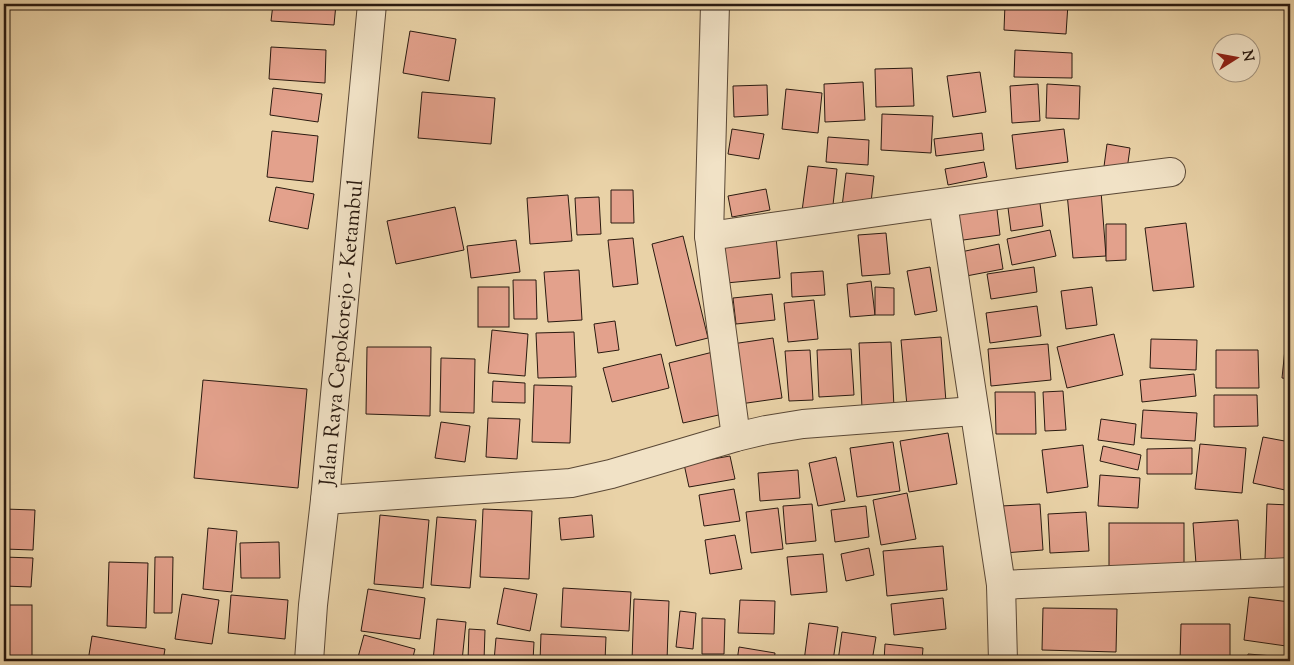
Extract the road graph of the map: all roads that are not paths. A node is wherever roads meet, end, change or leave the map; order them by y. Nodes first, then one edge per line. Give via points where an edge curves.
1 (372, 4) edge
2 (715, 4) edge
3 (1171, 172) dead end
4 (943, 202) junction
5 (709, 236) junction
6 (974, 411) junction
7 (736, 437) junction
8 (325, 500) junction
9 (1290, 572) edge
10 (1001, 585) junction
11 (309, 661) edge
12 (1003, 661) edge

1 - 8 street, Jalan Raya Cepokorejo - Ketambul
2 - 5 street
3 - 4 street
4 - 5 street
4 - 6 street
5 - 7 street
6 - 7 street via 803,424
6 - 10 street
7 - 8 street via 570,483
8 - 11 street, Jalan Raya Cepokorejo - Ketambul
9 - 10 street
10 - 12 street

